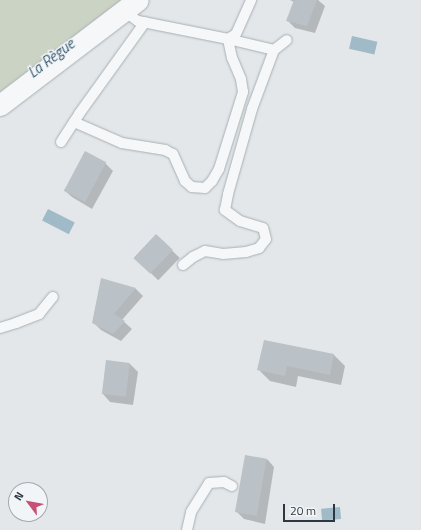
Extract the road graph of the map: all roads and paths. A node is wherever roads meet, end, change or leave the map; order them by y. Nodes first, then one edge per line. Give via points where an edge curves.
1 (251, 0) edge
2 (131, 6) edge
3 (145, 22) junction
4 (228, 40) junction
5 (287, 40) dead end
6 (274, 50) junction
7 (0, 105) edge
8 (74, 122) junction
9 (61, 142) dead end
10 (183, 265) dead end
11 (53, 296) dead end
12 (0, 328) edge
13 (232, 486) dead end
14 (187, 530) edge

1 - 4 lane via 236,34
2 - 3 lane via 138,21
2 - 7 street
3 - 4 lane
3 - 8 lane
4 - 6 lane
4 - 8 lane via 243,92 219,169 212,182 205,188 192,187 185,181 173,154 166,150 122,142
5 - 6 lane
6 - 10 lane via 252,109 225,210 240,221 263,228 266,239 259,248 246,252 223,254 205,251
8 - 9 lane
11 - 12 lane via 39,314
13 - 14 lane via 224,482 209,482 191,512

